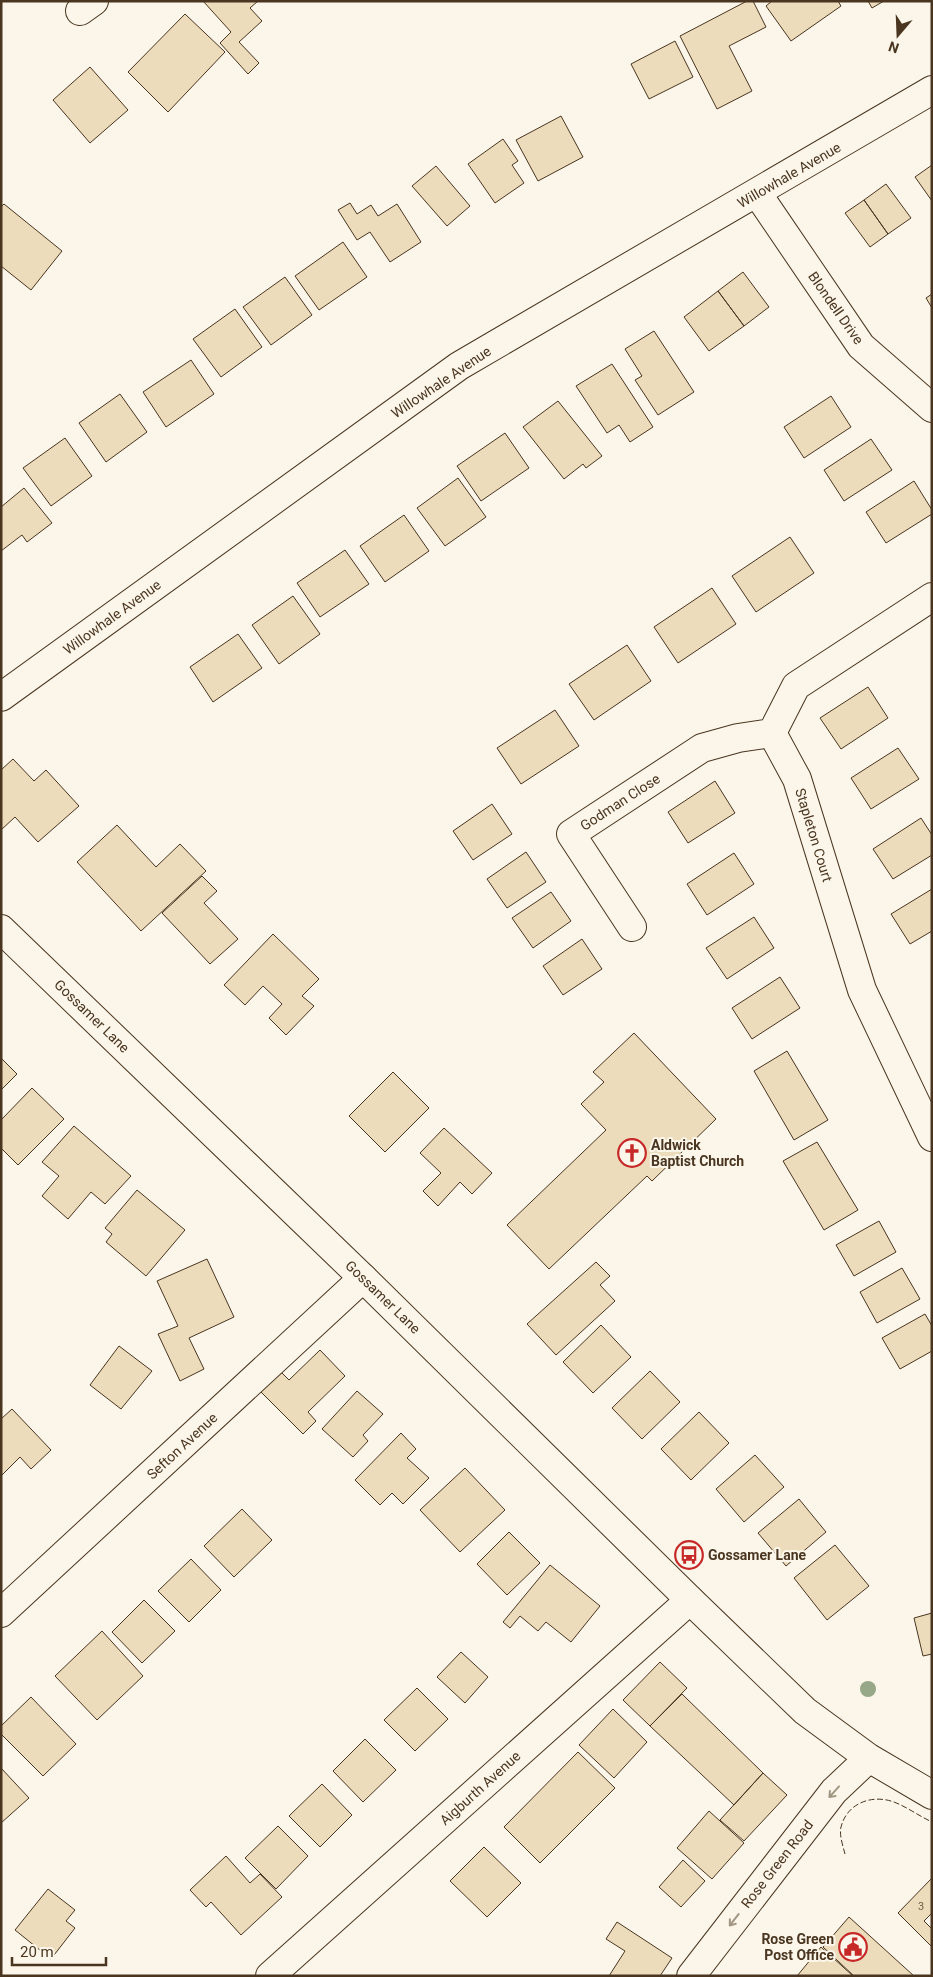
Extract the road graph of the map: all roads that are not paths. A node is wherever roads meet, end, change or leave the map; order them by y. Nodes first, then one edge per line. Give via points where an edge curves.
1 (932, 90) edge
2 (757, 193) junction
3 (932, 408) edge
4 (932, 597) edge
5 (1, 697) edge
6 (772, 733) junction
7 (632, 927) dead end
8 (1, 929) edge
9 (932, 1137) edge
10 (364, 1278) junction
11 (690, 1600) junction
12 (1, 1613) edge
13 (869, 1758) junction
14 (932, 1795) edge
15 (270, 1976) edge
16 (691, 1976) edge

1 - 2 street, Willowhale Avenue
2 - 3 street, Blondell Drive via 861,346
2 - 5 street, Willowhale Avenue via 459,366
4 - 6 street via 796,686
6 - 7 street, Godman Close via 702,748 571,834
6 - 9 street, Stapleton Court via 797,779 862,990
8 - 10 street, Gossamer Lane
10 - 11 street, Gossamer Lane
10 - 12 street, Sefton Avenue
11 - 13 street, Gossamer Lane via 805,1711
11 - 15 street, Aigburth Avenue
13 - 14 street, Gossamer Lane
13 -> 16 street, Rose Green Road via 834,1791

